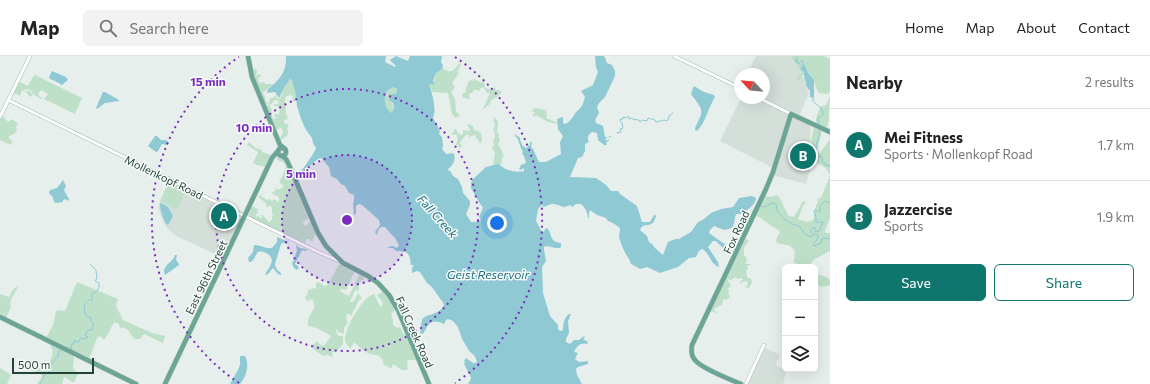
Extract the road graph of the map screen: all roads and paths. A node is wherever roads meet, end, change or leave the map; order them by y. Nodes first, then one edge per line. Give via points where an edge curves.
1 (30, 56) edge
2 (248, 56) edge
3 (674, 56) edge
4 (734, 85) edge
5 (8, 100) junction
6 (770, 103) edge
7 (791, 114) junction
8 (0, 117) edge
9 (830, 132) edge
10 (282, 152) junction
11 (245, 216) junction
12 (342, 262) junction
13 (0, 317) edge
14 (764, 345) dead end
15 (136, 384) edge
16 (165, 384) edge
17 (429, 384) edge
18 (741, 384) edge
19 (746, 384) edge

1 - 5 street
2 - 10 main road, Fall Creek Road via 252,77
3 - 4 street
5 - 8 street
5 - 11 street, Mollenkopf Road
6 - 7 street
7 - 9 main road
7 - 18 main road, Fox Road via 769,182 691,350 692,356 700,365
10 - 11 main road, East 96th Street via 274,156
10 - 12 main road, Fall Creek Road via 319,237
11 - 12 street, Mollenkopf Road via 331,259
11 - 16 main road, East 96th Street
12 - 17 main road, Fall Creek Road via 375,281 391,297
13 - 15 main road
14 - 19 street

